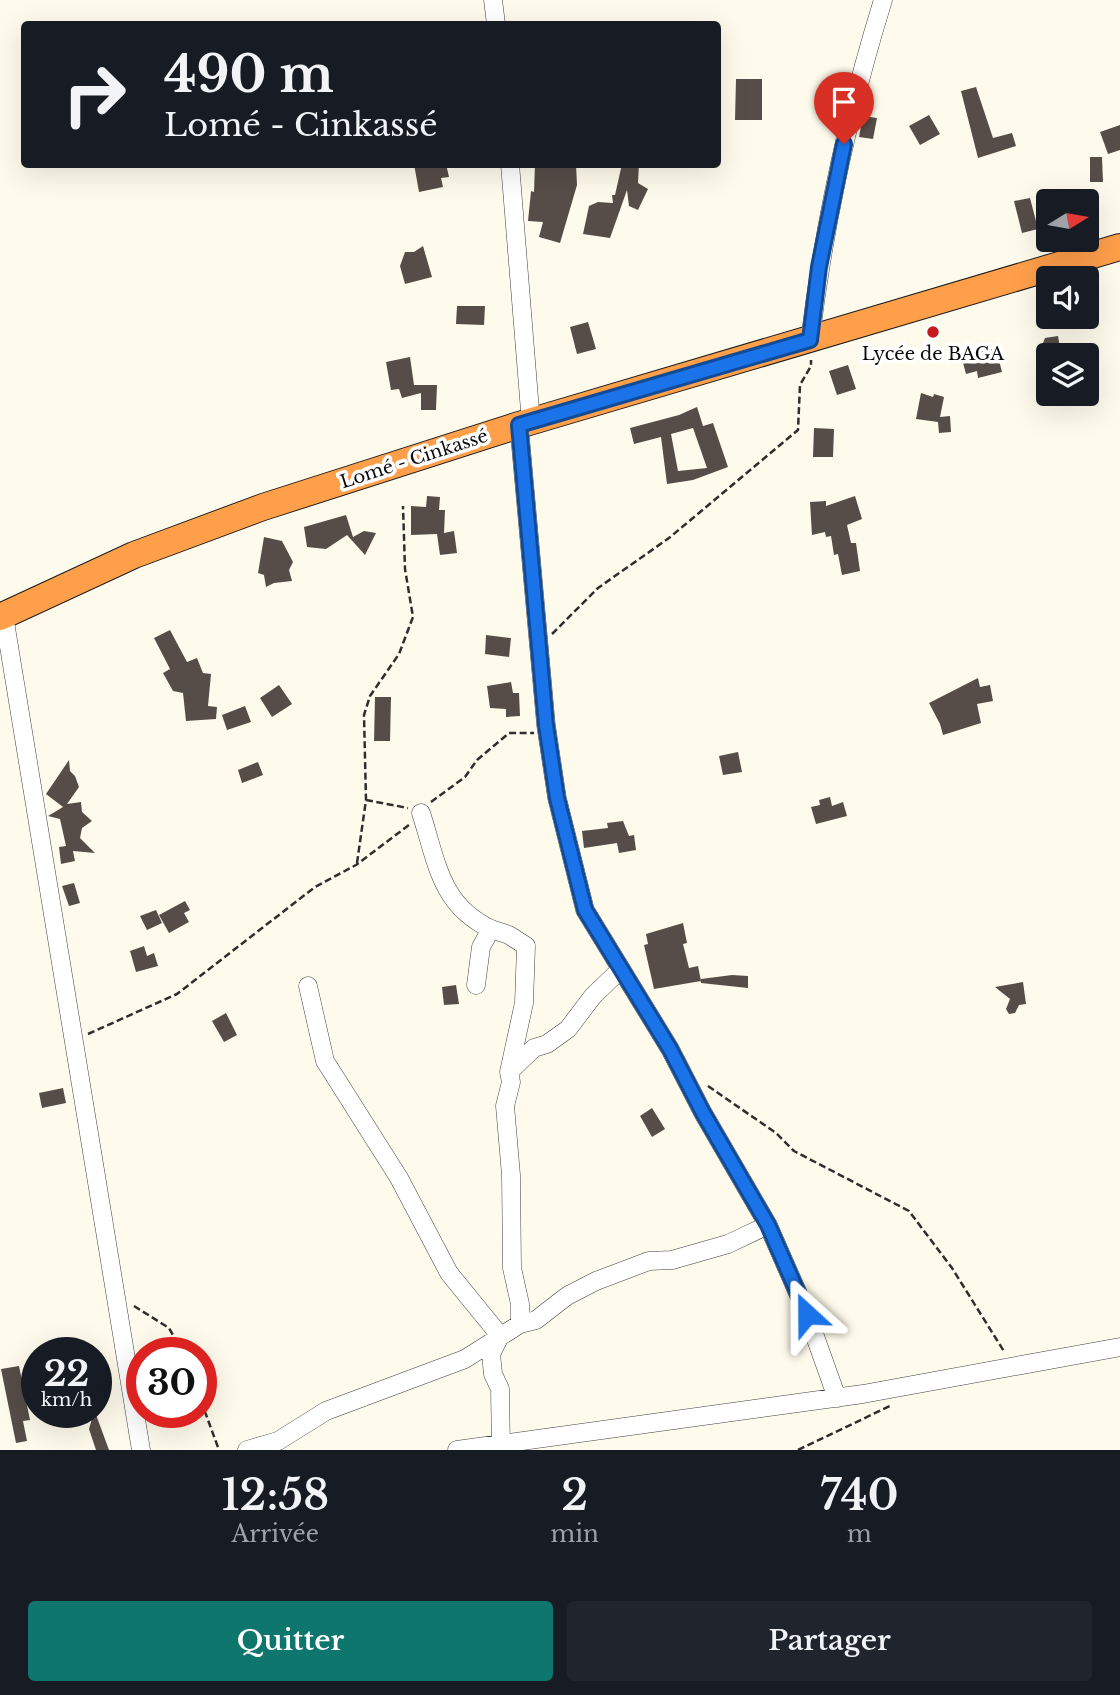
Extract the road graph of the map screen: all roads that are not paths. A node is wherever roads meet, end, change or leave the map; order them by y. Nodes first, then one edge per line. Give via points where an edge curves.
1 (493, 0) edge
2 (883, 0) edge
3 (496, 21) edge
4 (510, 168) edge
5 (1120, 247) edge
6 (810, 340) junction
7 (525, 424) junction
8 (2, 617) edge
9 (421, 813) road end
10 (491, 929) junction
11 (620, 970) junction
12 (476, 985) dead end
13 (308, 986) dead end
14 (509, 1072) junction
15 (768, 1225) junction
16 (520, 1324) junction
17 (498, 1340) junction
18 (1120, 1347) edge
19 (838, 1398) junction
20 (501, 1447) edge
21 (141, 1450) edge
22 (247, 1450) edge
23 (457, 1450) edge

1 - 3 street
2 - 6 street via 844,144 819,267
4 - 7 street
5 - 6 highway, Lomé - Cinkassé
6 - 7 highway, Lomé - Cinkassé
7 - 8 highway, Lomé - Cinkassé via 196,531
7 - 11 street via 538,649 557,798 585,910
8 - 21 street
9 - 10 street via 438,872 458,906 471,920
10 - 12 street via 481,947
10 - 14 street via 526,946 524,1003
11 - 14 street via 568,1029 534,1048
11 - 15 street via 670,1049
13 - 17 street via 326,1061 399,1178 449,1273 497,1332
14 - 16 street via 505,1114 512,1268
15 - 16 street via 728,1244 672,1261 649,1261 596,1280 536,1320
15 - 19 street
16 - 17 street
17 - 20 street via 492,1354 500,1389
17 - 22 street via 428,1375 326,1411 278,1441
18 - 19 street
19 - 20 street
20 - 23 street

